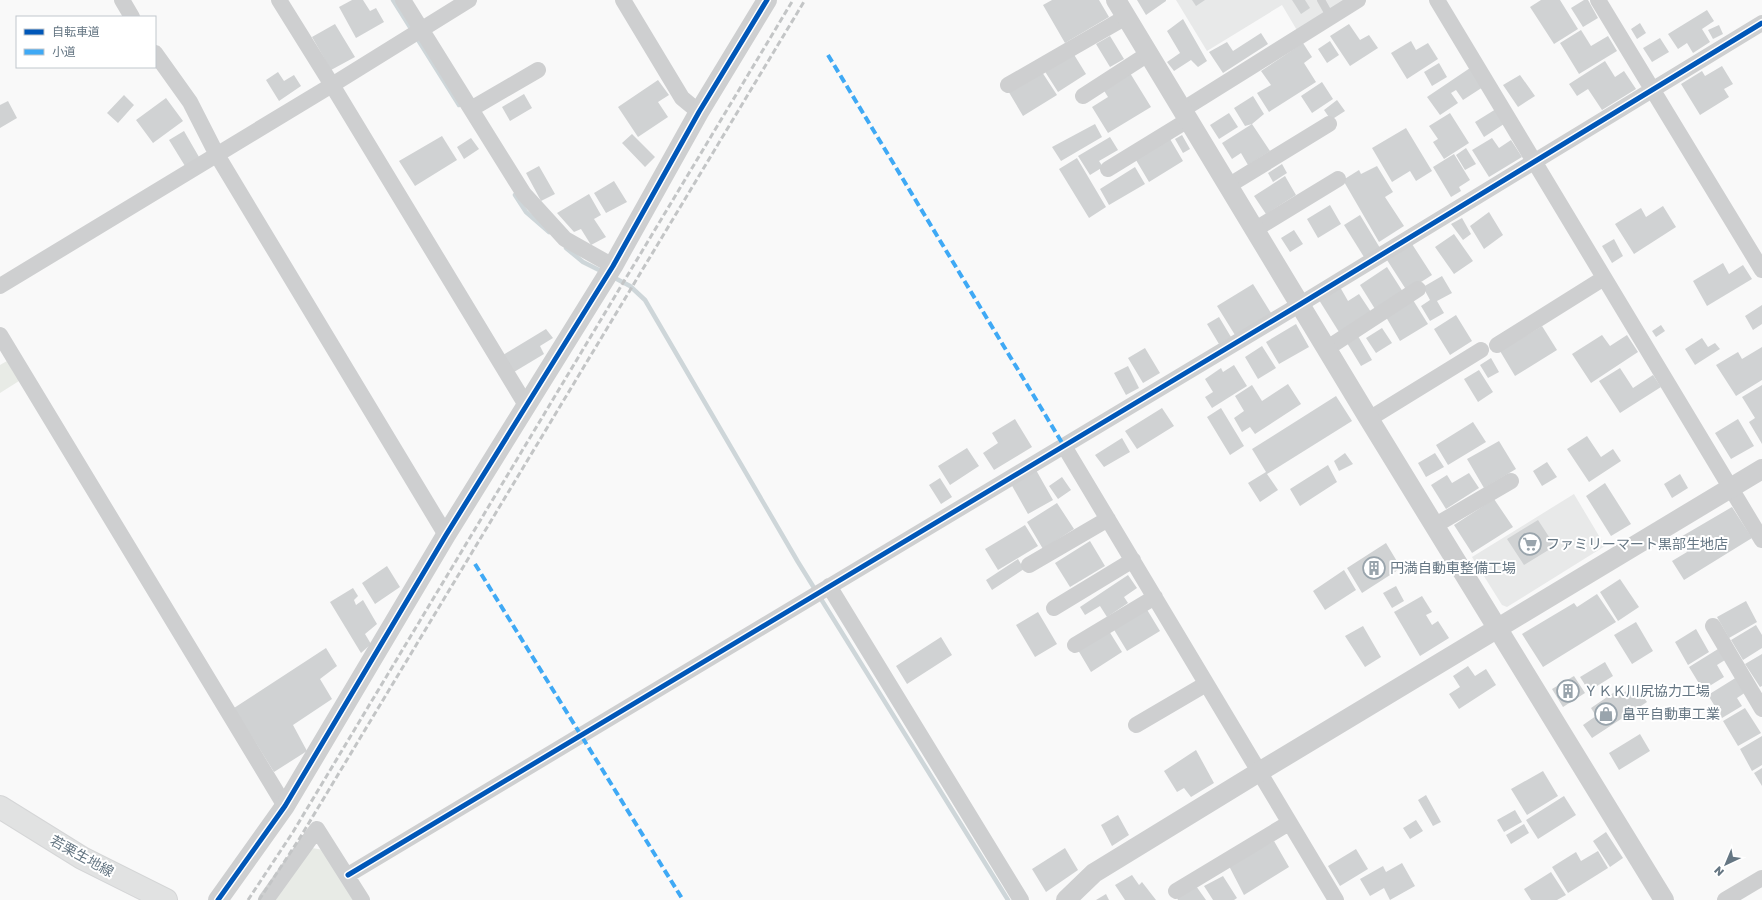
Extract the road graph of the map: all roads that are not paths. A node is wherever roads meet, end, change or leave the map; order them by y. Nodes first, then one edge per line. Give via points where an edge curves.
1 (122, 0) edge
2 (279, 0) edge
3 (403, 0) edge
4 (468, 0) edge
5 (623, 0) edge
6 (767, 0) edge
7 (1116, 0) edge
8 (1321, 0) edge
9 (1358, 0) edge
10 (1437, 0) edge
11 (1598, 0) edge
12 (131, 16) edge
13 (1330, 16) junction
14 (1126, 17) junction
15 (1762, 23) edge
16 (422, 29) junction
17 (156, 54) edge
18 (1148, 54) junction
19 (538, 70) dead end
20 (1008, 84) dead end
21 (332, 85) junction
22 (1653, 88) junction
23 (1083, 96) dead end
24 (471, 109) junction
25 (699, 112) junction
26 (1185, 115) junction
27 (1329, 124) dead end
28 (217, 155) junction
29 (1534, 161) junction
30 (1108, 169) dead end
31 (1338, 179) dead end
32 (1228, 186) junction
33 (1254, 230) junction
34 (613, 266) junction
35 (1762, 270) edge
36 (1604, 278) junction
37 (0, 286) edge
38 (1418, 289) dead end
39 (1299, 305) junction
40 (0, 335) edge
41 (1497, 345) dead end
42 (1326, 349) junction
43 (1482, 350) dead end
44 (526, 405) junction
45 (1369, 419) junction
46 (1064, 446) junction
47 (1762, 469) edge
48 (1511, 481) dead end
49 (1730, 489) junction
50 (1108, 519) junction
51 (1434, 526) junction
52 (446, 535) junction
53 (1762, 540) edge
54 (1133, 560) junction
55 (1029, 565) dead end
56 (829, 586) junction
57 (1155, 597) junction
58 (1054, 608) dead end
59 (1713, 626) dead end
60 (1496, 628) junction
61 (1075, 646) dead end
62 (1206, 684) junction
63 (1762, 709) edge
64 (1136, 725) dead end
65 (1259, 772) junction
66 (285, 806) junction
67 (0, 807) edge
68 (1289, 823) junction
69 (348, 875) junction
70 (1762, 878) edge
71 (1176, 891) dead end
72 (166, 900) edge
73 (218, 900) edge
74 (266, 900) edge
75 (362, 900) edge
76 (1021, 900) edge
77 (1066, 900) edge
78 (1336, 900) edge
79 (1664, 900) edge
80 (1725, 900) edge

1 - 12 street
2 - 21 street
3 - 16 street
4 - 16 street
5 - 25 street via 682,98
6 - 25 street
7 - 14 street
8 - 13 lane
9 - 13 street
10 - 29 street
11 - 22 street
13 - 26 street
14 - 18 street
14 - 20 street
15 - 22 street
16 - 21 street
16 - 24 street
17 - 28 street via 190,102
18 - 23 street
18 - 26 street
19 - 24 street
21 - 28 street
21 - 44 street
22 - 29 street
22 - 35 street
24 - 34 street via 524,194 565,239
25 - 34 street
26 - 30 street
26 - 32 street
27 - 32 street
28 - 37 street
28 - 52 street
29 - 36 street
29 - 39 street
31 - 33 street
32 - 33 street
33 - 39 street
34 - 44 street
36 - 41 street
36 - 49 street
38 - 42 street
39 - 42 street
39 - 46 street
40 - 66 street
42 - 45 street
43 - 45 street
44 - 52 street
45 - 51 street
46 - 50 street
46 - 56 street
47 - 49 street
48 - 51 street
49 - 53 street
49 - 60 street
50 - 54 street
50 - 55 street
51 - 60 street
52 - 66 street
54 - 57 street
54 - 58 street
56 - 69 street
56 - 76 street
57 - 61 street
57 - 62 street
59 - 63 street
60 - 65 street
60 - 79 street
62 - 64 street
62 - 65 street
65 - 68 street
65 - 77 street via 1094,873
66 - 73 street
67 - 72 main road, 若栗生地線 via 82,858
68 - 71 street
68 - 78 street
69 - 74 street via 317,829
69 - 75 street
70 - 80 street

